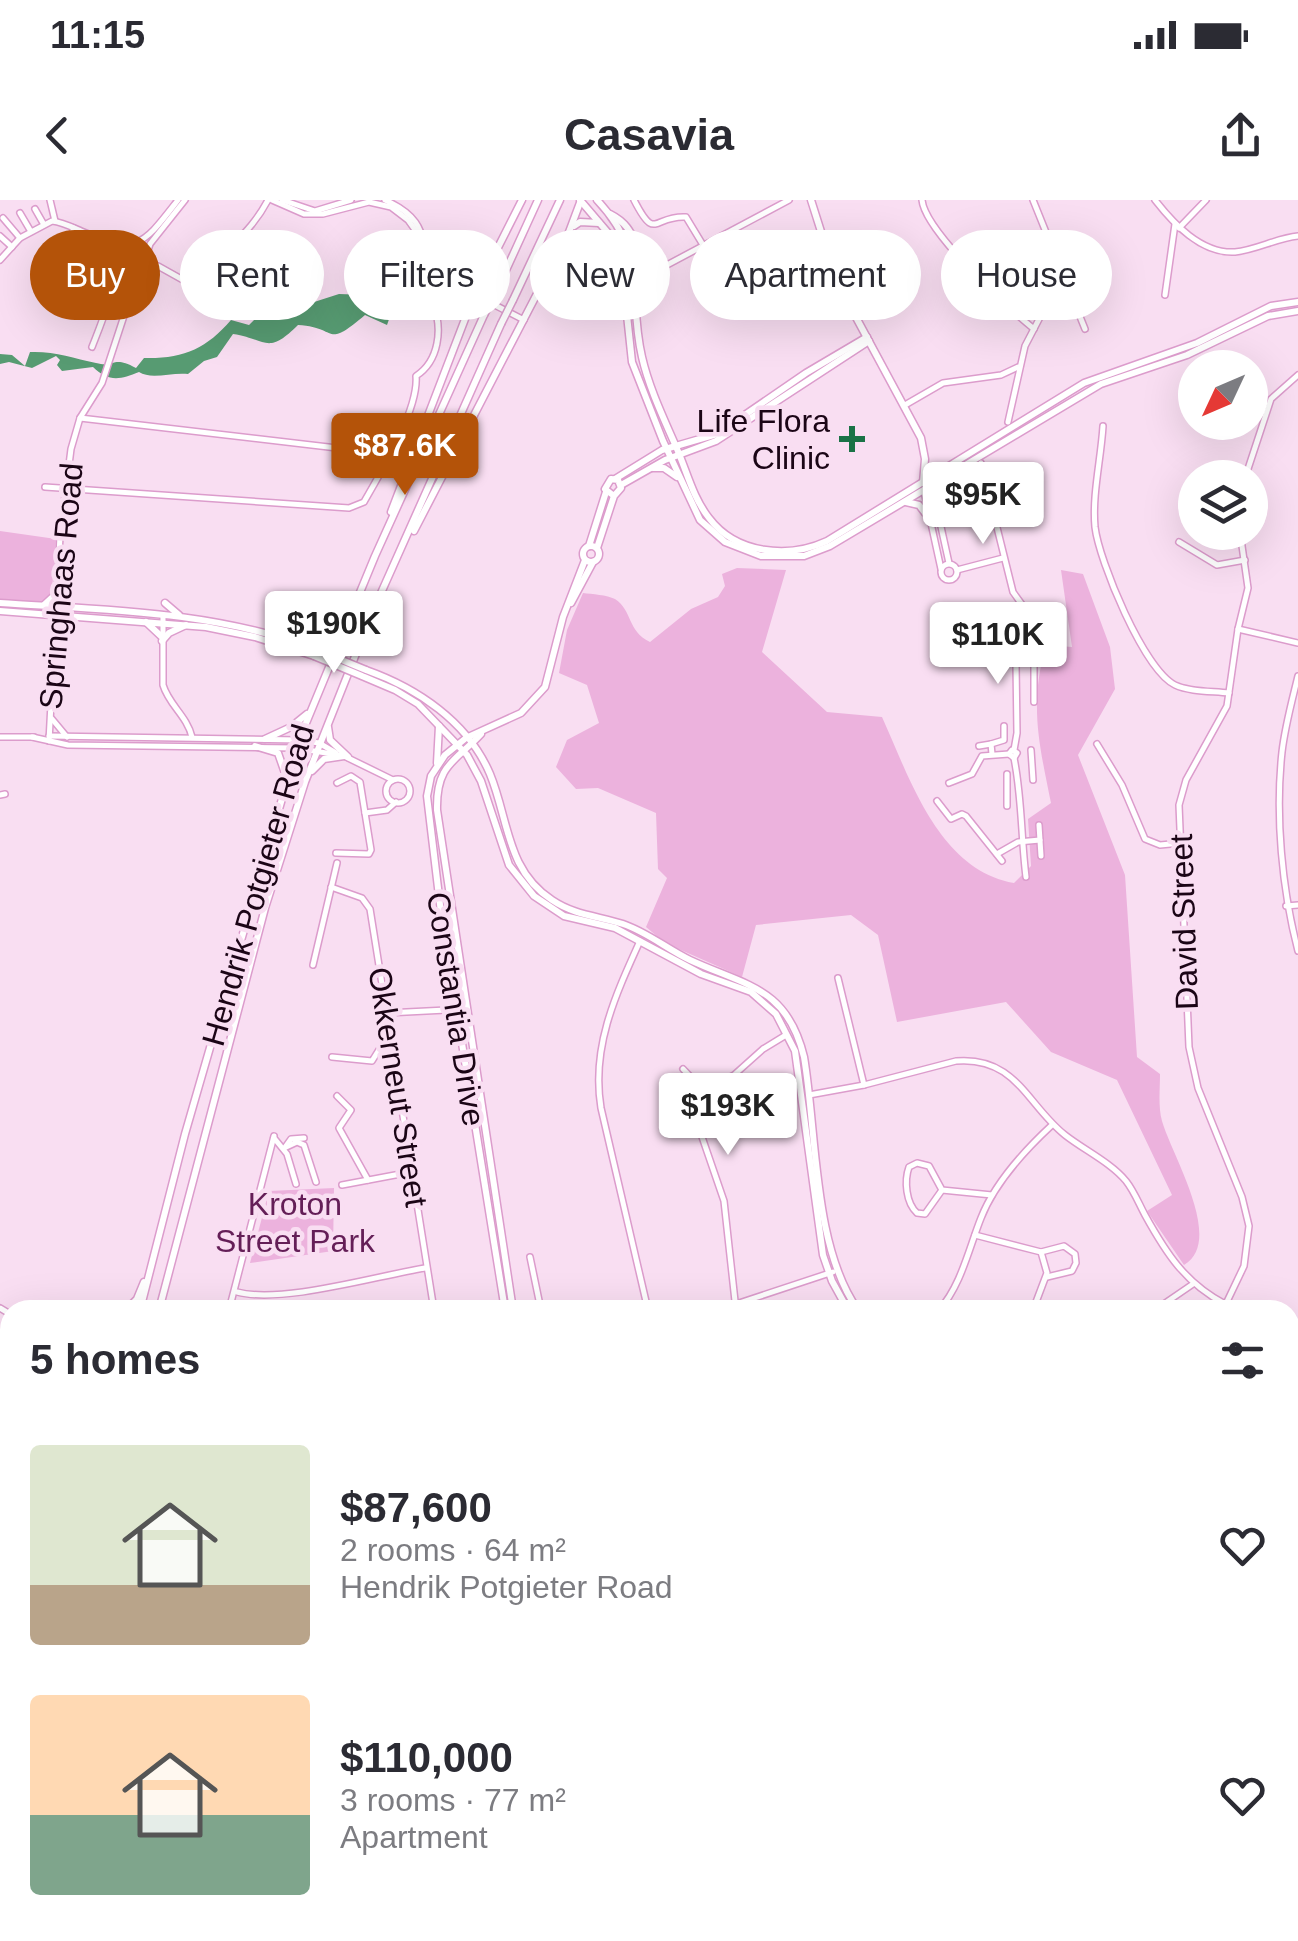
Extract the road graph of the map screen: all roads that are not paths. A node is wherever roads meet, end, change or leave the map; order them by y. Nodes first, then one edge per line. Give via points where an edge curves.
1 (50, 200) edge
2 (182, 200) edge
3 (270, 200) edge
4 (350, 200) edge
5 (385, 200) edge
6 (522, 200) edge
7 (538, 200) edge
8 (560, 200) edge
9 (580, 200) edge
10 (634, 200) edge
11 (789, 200) edge
12 (811, 200) edge
13 (922, 200) edge
14 (1033, 200) edge
15 (1155, 200) edge
16 (1206, 200) edge
17 (281, 202) edge
18 (602, 205) edge
19 (35, 208) dead end
20 (20, 212) dead end
21 (261, 214) junction
22 (4, 218) dead end
23 (55, 221) junction
24 (43, 222) junction
25 (600, 223) junction
26 (1177, 226) junction
27 (74, 228) junction
28 (30, 230) junction
29 (79, 230) edge
30 (155, 230) edge
31 (247, 230) edge
32 (415, 230) edge
33 (421, 230) edge
34 (507, 230) edge
35 (570, 230) edge
36 (571, 230) edge
37 (605, 230) edge
38 (618, 230) edge
39 (629, 230) edge
40 (694, 230) edge
41 (732, 230) edge
42 (1045, 230) edge
43 (160, 232) edge
44 (0, 236) edge
45 (1298, 236) edge
46 (20, 238) junction
47 (12, 247) junction
48 (1, 258) edge
49 (1165, 295) dead end
50 (1298, 302) edge
51 (530, 308) edge
52 (1298, 311) edge
53 (510, 313) edge
54 (124, 320) edge
55 (434, 320) edge
56 (464, 320) edge
57 (524, 320) junction
58 (628, 320) edge
59 (638, 320) edge
60 (1039, 320) edge
61 (1081, 320) edge
62 (1034, 329) junction
63 (1085, 329) dead end
64 (868, 339) junction
65 (92, 347) dead end
66 (1020, 365) junction
67 (1298, 375) edge
68 (905, 405) junction
69 (80, 418) junction
70 (1008, 422) dead end
71 (1103, 426) dead end
72 (673, 452) junction
73 (388, 454) junction
74 (1251, 460) edge
75 (980, 463) dead end
76 (651, 468) junction
77 (926, 476) junction
78 (680, 478) junction
79 (618, 482) junction
80 (45, 486) dead end
81 (65, 488) junction
82 (928, 488) junction
83 (610, 494) junction
84 (904, 502) junction
85 (930, 522) junction
86 (593, 547) junction
87 (1192, 550) edge
88 (1243, 550) edge
89 (375, 556) junction
90 (398, 558) junction
91 (1004, 558) junction
92 (1245, 560) junction
93 (589, 561) junction
94 (949, 564) junction
95 (941, 569) junction
96 (957, 570) junction
97 (58, 592) junction
98 (1019, 602) junction
99 (0, 603) edge
100 (43, 606) junction
101 (1026, 610) dead end
102 (0, 611) edge
103 (57, 611) junction
104 (147, 617) junction
105 (164, 618) junction
106 (185, 621) junction
107 (1238, 629) junction
108 (162, 640) junction
109 (1298, 643) edge
110 (1018, 656) junction
111 (364, 673) junction
112 (1298, 676) edge
113 (1229, 693) junction
114 (1034, 702) dead end
115 (309, 712) junction
116 (51, 716) junction
117 (330, 716) junction
118 (438, 723) junction
119 (1004, 726) dead end
120 (0, 737) edge
121 (68, 737) junction
122 (192, 737) junction
123 (49, 738) junction
124 (266, 739) junction
125 (469, 741) junction
126 (319, 743) junction
127 (298, 744) junction
128 (992, 744) junction
129 (1096, 744) dead end
130 (193, 745) junction
131 (256, 746) junction
132 (979, 746) dead end
133 (460, 747) junction
134 (1030, 750) dead end
135 (316, 752) junction
136 (992, 754) junction
137 (1012, 754) junction
138 (344, 756) junction
139 (436, 764) junction
140 (1032, 768) junction
141 (375, 770) junction
142 (1016, 770) junction
143 (1007, 774) dead end
144 (286, 779) junction
145 (394, 780) junction
146 (1033, 780) dead end
147 (305, 782) junction
148 (338, 783) dead end
149 (949, 783) dead end
150 (1019, 786) junction
151 (387, 787) junction
152 (1008, 788) junction
153 (484, 792) junction
154 (496, 796) junction
155 (392, 800) junction
156 (937, 801) dead end
157 (488, 805) junction
158 (1007, 806) dead end
159 (366, 813) junction
160 (1039, 825) dead end
161 (1040, 840) junction
162 (1022, 841) junction
163 (1181, 842) junction
164 (336, 854) dead end
165 (996, 854) junction
166 (1041, 856) dead end
167 (1002, 861) dead end
168 (337, 863) dead end
169 (1026, 878) dead end
170 (331, 887) junction
171 (1298, 905) edge
172 (1286, 906) junction
173 (641, 938) junction
174 (1298, 951) edge
175 (313, 964) dead end
176 (838, 978) dead end
177 (466, 1009) junction
178 (456, 1011) junction
179 (387, 1013) junction
180 (390, 1032) junction
181 (792, 1032) junction
182 (332, 1057) dead end
183 (682, 1068) dead end
184 (864, 1085) junction
185 (704, 1091) junction
186 (337, 1096) dead end
187 (806, 1096) junction
188 (1052, 1124) junction
189 (304, 1138) dead end
190 (285, 1147) junction
191 (411, 1172) junction
192 (368, 1180) junction
193 (316, 1182) dead end
194 (296, 1184) dead end
195 (342, 1185) dead end
196 (942, 1190) junction
197 (992, 1195) junction
198 (975, 1235) junction
199 (159, 1244) junction
200 (1041, 1252) junction
201 (530, 1257) dead end
202 (425, 1268) junction
203 (833, 1272) junction
204 (1046, 1277) junction
205 (1193, 1284) junction
206 (237, 1292) junction
207 (752, 1299) edge
208 (136, 1300) edge
209 (143, 1300) edge
210 (162, 1300) edge
211 (233, 1300) edge
212 (432, 1300) edge
213 (502, 1300) edge
214 (511, 1300) edge
215 (539, 1300) edge
216 (646, 1300) edge
217 (735, 1300) edge
218 (844, 1300) edge
219 (851, 1300) edge
220 (946, 1300) edge
221 (1037, 1300) edge
222 (1170, 1300) edge
223 (1215, 1300) edge
224 (1227, 1300) edge

1 - 23 street
2 - 30 street
2 - 43 street, Springhaas Road
3 - 17 street
3 - 21 street
4 - 17 street via 315,211
5 - 33 street
6 - 34 main road
7 - 89 main road, Hendrik Potgieter Road, bridge
8 - 90 main road, Hendrik Potgieter Road, bridge
9 - 25 main road
9 - 35 main road
10 - 40 street via 650,225 679,216
11 - 41 street
12 - 64 main road via 836,282
13 - 62 street via 969,268
14 - 42 street
15 - 26 street
16 - 26 street
17 - 21 street
17 - 32 street via 310,214 369,202 391,207
18 - 38 main road
18 - 39 main road
19 - 24 street
20 - 28 street
21 - 31 street
22 - 46 street
23 - 24 street
23 - 27 street
24 - 28 street
25 - 36 main road via 580,222
25 - 37 main road
26 - 45 street via 1233,252
26 - 49 street
27 - 29 street
27 - 65 street via 70,238 92,252 112,286
28 - 46 street
44 - 47 street
46 - 47 street
47 - 48 street
50 - 77 main road via 1271,306 1198,344 1100,376
51 - 57 main road
52 - 82 main road via 1256,320 1187,354 1101,384
53 - 57 street
54 - 69 street, Springhaas Road via 102,383
55 - 73 street via 436,352 416,376 416,392
56 - 89 main road
57 - 90 main road
58 - 72 main road via 632,362
59 - 72 main road via 640,351
60 - 62 street
61 - 63 street
62 - 66 street
64 - 68 main road
64 - 72 main road via 716,434
66 - 68 street via 1002,376 942,383
66 - 70 street
67 - 74 street via 1270,399
68 - 77 main road via 924,447
69 - 73 street
69 - 81 street, Springhaas Road
71 - 113 street via 1095,528 1114,592 1167,680
72 - 76 main road
72 - 77 main road via 716,526 734,540 772,552 826,542
72 - 78 main road
72 - 79 main road
73 - 81 street via 355,507
75 - 91 street
76 - 78 main road
76 - 79 main road
77 - 82 main road
78 - 84 main road via 709,530 737,548 775,558 815,552
79 - 83 main road via 621,491
79 - 83 main road via 606,483
80 - 81 street
81 - 97 street, Springhaas Road
82 - 84 main road
82 - 85 street
82 - 94 street
83 - 86 main road
84 - 85 main road via 919,505
85 - 95 street
86 - 93 main road via 598,556
86 - 93 main road via 583,551
87 - 92 street via 1217,565
88 - 92 street, David Street
89 - 115 main road, Hendrik Potgieter Road
90 - 117 main road, Hendrik Potgieter Road
91 - 96 street
91 - 98 street
92 - 107 street, David Street via 1248,588
93 - 125 main road, Constantia Drive via 540,694 521,713
94 - 95 street
94 - 96 street
95 - 96 street via 950,580
97 - 100 main road
97 - 103 street, Springhaas Road
98 - 101 street
98 - 110 street via 1028,634
99 - 100 main road
100 - 103 main road
102 - 103 main road
103 - 104 main road
103 - 116 street, Springhaas Road
104 - 105 main road
104 - 106 main road via 165,604
104 - 108 main road
105 - 106 main road
105 - 108 street
106 - 108 main road
106 - 111 main road, bridge via 315,652
107 - 109 street
107 - 113 street, David Street
108 - 122 street via 162,685
110 - 114 street via 1034,660
110 - 137 street
111 - 118 main road
111 - 125 main road via 423,696
112 - 172 street via 1282,752
113 - 163 street, David Street via 1181,794
115 - 124 main road
115 - 127 main road, Hendrik Potgieter Road
116 - 121 street
116 - 123 street, Springhaas Road
117 - 126 main road, Hendrik Potgieter Road
117 - 138 main road via 330,740
118 - 133 main road
118 - 139 main road
119 - 128 street via 1003,742
120 - 123 street
121 - 122 street
121 - 123 street
122 - 124 street
122 - 130 street
123 - 130 street via 68,745
124 - 127 street
125 - 133 main road, Constantia Drive
125 - 154 main road
126 - 127 street
126 - 135 main road, Hendrik Potgieter Road
126 - 138 street
127 - 131 street
127 - 135 street
127 - 144 main road, Hendrik Potgieter Road
128 - 132 street
128 - 136 street
129 - 163 street via 1145,839
130 - 131 street
131 - 144 main road via 278,753
133 - 139 main road, Constantia Drive
133 - 153 main road
133 - 177 main road, Constantia Drive via 444,771 436,803
134 - 140 street
135 - 138 street
135 - 147 main road, Hendrik Potgieter Road
136 - 137 street
136 - 149 street via 979,757 970,776
137 - 142 street
138 - 141 street
138 - 147 main road via 320,761
139 - 178 main road, Constantia Drive via 428,824
140 - 142 street
140 - 146 street
141 - 145 street
141 - 151 street
142 - 150 street
143 - 152 street
144 - 199 main road, Hendrik Potgieter Road
145 - 151 street
145 - 155 street via 410,788 406,800
147 - 210 main road, Hendrik Potgieter Road
148 - 159 street via 358,780
150 - 152 street
150 - 162 street
151 - 155 street
152 - 158 street
153 - 154 main road
153 - 157 main road
154 - 157 main road
154 - 173 main road via 515,858 533,885 573,912 620,923
155 - 159 street via 387,810
156 - 165 street via 950,819 966,816
157 - 173 main road via 509,865 534,896 564,916
159 - 164 street via 370,854
160 - 161 street
161 - 162 street
161 - 166 street
162 - 165 street
162 - 169 street
163 - 224 street, David Street via 1189,1047 1249,1226 1244,1266
165 - 167 street
168 - 170 street
170 - 175 street
170 - 179 street, Okkerneut Street via 362,898 370,909
171 - 172 street
172 - 174 street
173 - 181 main road via 755,986 775,1001
173 - 216 street via 608,1015 597,1078
176 - 184 street
177 - 178 street
177 - 214 main road, Constantia Drive
178 - 179 street
178 - 213 main road, Constantia Drive
179 - 180 street, Okkerneut Street
180 - 182 street via 372,1061
180 - 191 street, Okkerneut Street
181 - 185 street
181 - 187 main road
183 - 185 street
184 - 187 street
184 - 188 street via 968,1060 1010,1076
185 - 217 street via 698,1114 724,1201
186 - 192 street via 354,1108 339,1128
187 - 203 main road
188 - 197 street
188 - 205 street via 1128,1184 1166,1254
189 - 190 street
190 - 193 street via 304,1145
190 - 194 street
190 - 206 street via 274,1137
191 - 192 street
191 - 202 street, Okkerneut Street
192 - 195 street
196 - 196 street via 928,1166 909,1168 908,1198 917,1213 925,1214
196 - 197 street
197 - 198 street
198 - 200 street
198 - 220 street
199 - 208 main road
199 - 209 main road, Hendrik Potgieter Road
200 - 204 street
200 - 204 street via 1064,1246 1075,1254 1072,1271
201 - 215 street
202 - 206 street via 298,1291
202 - 212 street, Okkerneut Street
203 - 207 street
203 - 218 main road
203 - 219 main road
204 - 221 street
205 - 222 street
205 - 223 street
206 - 211 street

